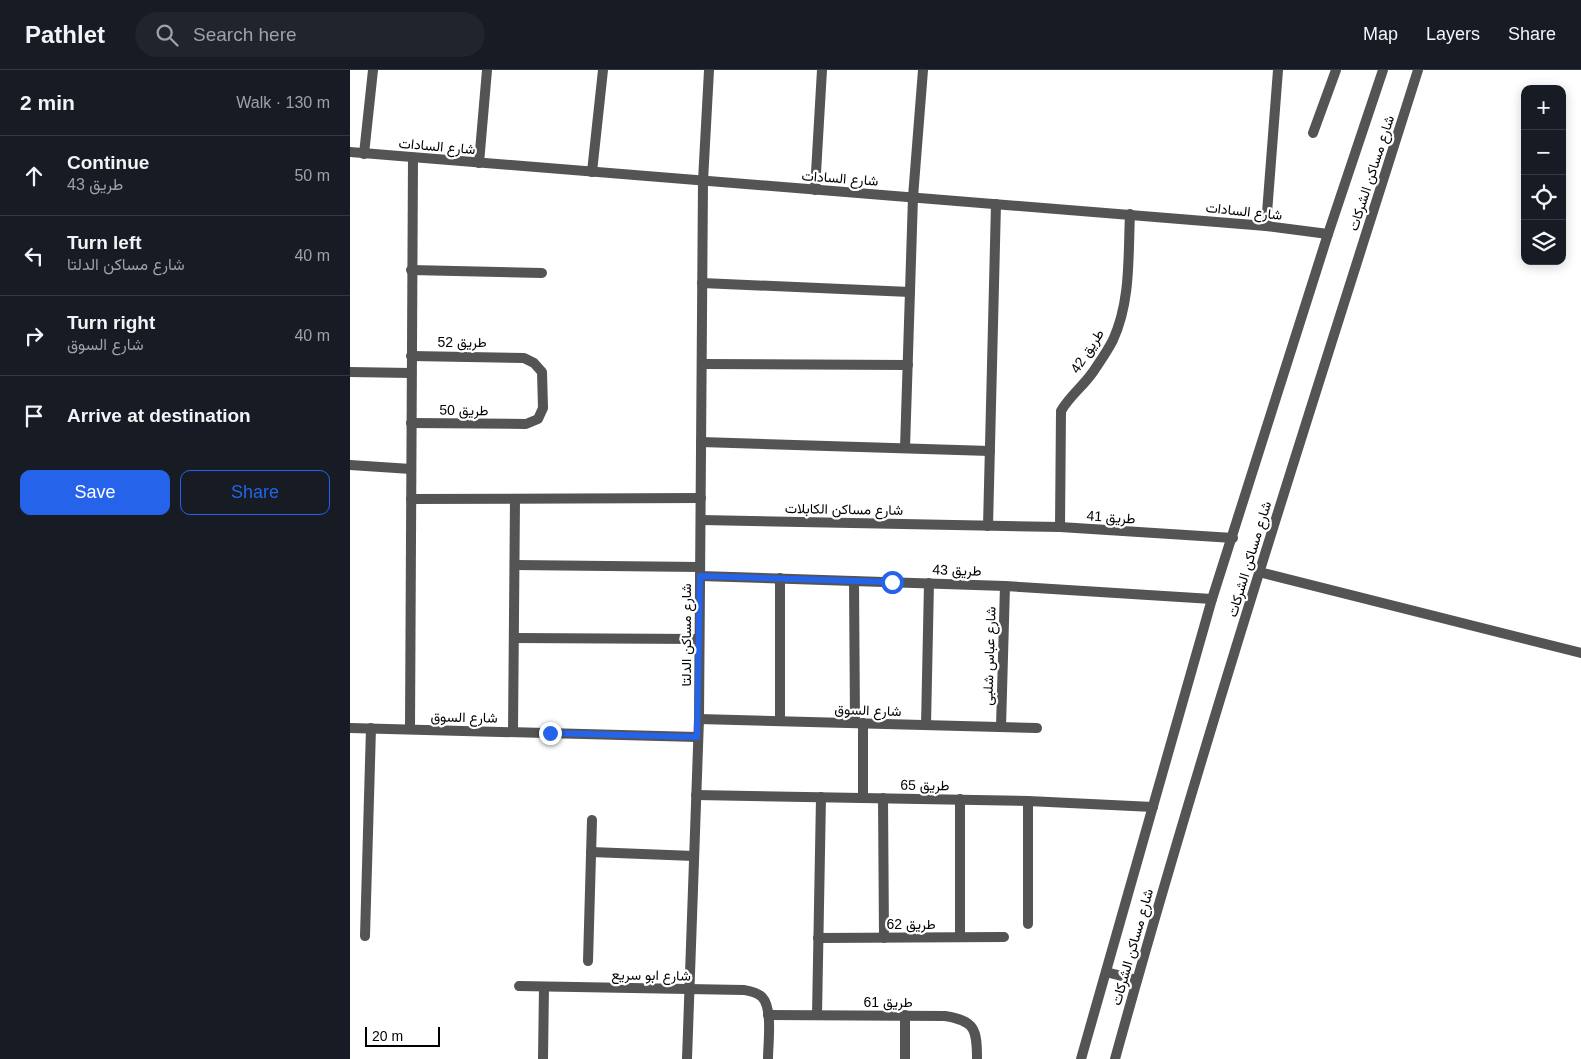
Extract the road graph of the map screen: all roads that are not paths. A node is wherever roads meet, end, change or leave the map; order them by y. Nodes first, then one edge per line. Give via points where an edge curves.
1 (373, 70) edge
2 (487, 70) edge
3 (603, 70) edge
4 (710, 70) edge
5 (822, 70) edge
6 (923, 70) edge
7 (1278, 70) edge
8 (1336, 70) edge
9 (1383, 70) edge
10 (1418, 70) edge
11 (1313, 133) dead end
12 (350, 152) edge
13 (364, 154) junction
14 (412, 158) junction
15 (479, 163) junction
16 (592, 172) junction
17 (703, 181) junction
18 (815, 190) junction
19 (913, 197) junction
20 (996, 204) junction
21 (1130, 214) junction
22 (1266, 226) junction
23 (1328, 234) junction
24 (412, 270) junction
25 (542, 273) dead end
26 (702, 284) junction
27 (910, 292) junction
28 (411, 356) junction
29 (702, 364) junction
30 (908, 365) junction
31 (350, 372) edge
32 (412, 373) junction
33 (411, 423) junction
34 (516, 425) joint
35 (701, 442) junction
36 (905, 448) junction
37 (990, 451) junction
38 (350, 465) edge
39 (411, 469) junction
40 (700, 498) junction
41 (411, 499) junction
42 (515, 499) junction
43 (700, 520) junction
44 (988, 526) junction
45 (1060, 527) junction
46 (1233, 538) junction
47 (515, 565) junction
48 (700, 571) junction
49 (1259, 572) junction
50 (780, 578) junction
51 (854, 581) junction
52 (928, 583) junction
53 (1005, 586) junction
54 (1212, 599) junction
55 (514, 638) junction
56 (700, 639) junction
57 (1581, 654) edge
58 (699, 719) junction
59 (780, 721) junction
60 (859, 723) junction
61 (926, 725) junction
62 (1001, 727) junction
63 (350, 728) edge
64 (371, 728) junction
65 (1037, 728) dead end
66 (410, 730) junction
67 (513, 732) junction
68 (697, 737) junction
69 (696, 795) junction
70 (821, 797) junction
71 (863, 797) junction
72 (883, 798) junction
73 (960, 799) junction
74 (1028, 801) junction
75 (1153, 807) junction
76 (592, 820) dead end
77 (591, 852) junction
78 (694, 856) junction
79 (1028, 924) dead end
80 (365, 936) dead end
81 (960, 937) junction
82 (1004, 937) dead end
83 (818, 938) junction
84 (884, 938) junction
85 (588, 961) dead end
86 (1106, 972) junction
87 (1137, 980) junction
88 (520, 986) dead end
89 (544, 987) junction
90 (690, 989) junction
91 (768, 1015) junction
92 (817, 1015) junction
93 (905, 1016) junction
94 (543, 1059) edge
95 (688, 1059) edge
96 (768, 1059) edge
97 (905, 1059) edge
98 (977, 1059) edge
99 (1081, 1059) edge
100 (1115, 1059) edge

1 - 13 street
2 - 15 street
3 - 16 street
4 - 17 street, شارع مساكن الدلتا
5 - 18 street
6 - 19 street
7 - 22 street
8 - 11 street
9 - 23 street, شارع مساكن الشركات
10 - 49 street, شارع مساكن الشركات
12 - 13 street, شارع السادات
13 - 14 street, شارع السادات
14 - 15 street, شارع السادات
14 - 24 street
15 - 16 street, شارع السادات
16 - 17 street, شارع السادات
17 - 18 street, شارع السادات
17 - 26 street, شارع مساكن الدلتا
18 - 19 street, شارع السادات
19 - 20 street, شارع السادات
19 - 27 street
20 - 21 street, شارع السادات
20 - 37 street
21 - 22 street, شارع السادات
21 - 45 street, طريق 42 via 1126,298 1121,320 1092,374 1061,411
22 - 23 street, شارع السادات
23 - 46 street, شارع مساكن الشركات
24 - 25 street
24 - 28 street
26 - 27 street
26 - 29 street, شارع مساكن الدلتا
27 - 30 street
28 - 32 street
28 - 34 street, طريق 52 via 512,357 534,363 542,372 543,408 538,419
29 - 30 street
29 - 35 street, شارع مساكن الدلتا
30 - 36 street
31 - 32 street
32 - 33 street
33 - 34 street, طريق 50
33 - 39 street
35 - 36 street
35 - 40 street, شارع مساكن الدلتا
36 - 37 street
37 - 44 street
38 - 39 street
39 - 41 street
40 - 42 street
40 - 43 street, شارع مساكن الدلتا
41 - 42 street
41 - 66 street
42 - 47 street
43 - 44 street, شارع مساكن الكابلات
43 - 48 street, شارع مساكن الدلتا
44 - 45 street, طريق 41
45 - 46 street, طريق 41
46 - 54 street, شارع مساكن الشركات
47 - 48 street, طريق 43
47 - 55 street
48 - 50 street, طريق 43
48 - 56 street, شارع مساكن الدلتا
49 - 57 street
49 - 87 street, شارع مساكن الشركات
50 - 51 street, طريق 43
50 - 59 street
51 - 52 street, طريق 43
51 - 60 street
52 - 53 street, طريق 43
52 - 61 street
53 - 54 street, طريق 43
53 - 62 street, شارع عباس شلبى
54 - 75 street, شارع مساكن الشركات
55 - 56 street
55 - 67 street
56 - 58 street, شارع مساكن الدلتا
58 - 59 street, شارع السوق
58 - 68 street, شارع مساكن الدلتا
59 - 60 street, شارع السوق
60 - 61 street, شارع السوق
60 - 71 street
61 - 62 street, شارع السوق
62 - 65 street, شارع السوق
63 - 64 street, شارع السوق
64 - 66 street, شارع السوق
64 - 80 street
66 - 67 street, شارع السوق
67 - 68 street, شارع السوق
68 - 69 street, شارع مساكن الدلتا
69 - 70 street, طريق 65
69 - 78 street, شارع مساكن الدلتا
70 - 71 street, طريق 65
70 - 83 street
71 - 72 street, طريق 65
72 - 73 street, طريق 65
72 - 84 street
73 - 74 street, طريق 65
73 - 81 street
74 - 75 street, طريق 65
74 - 79 street
75 - 86 street, شارع مساكن الشركات
76 - 77 street
77 - 78 street
77 - 85 street
78 - 90 street, شارع مساكن الدلتا
81 - 82 street, طريق 62
81 - 84 street, طريق 62
83 - 84 street, طريق 62
83 - 92 street
86 - 87 street
86 - 99 street, شارع مساكن الشركات
87 - 100 street, شارع مساكن الشركات
88 - 89 street, شارع ابو سريع
89 - 90 street, شارع ابو سريع
89 - 94 street
90 - 91 street, شارع ابو سريع via 753,992 762,997
90 - 95 street, شارع مساكن الدلتا
91 - 92 street, طريق 61
91 - 96 street
92 - 93 street, طريق 61
93 - 97 street
93 - 98 street, طريق 61 via 963,1019 973,1028

